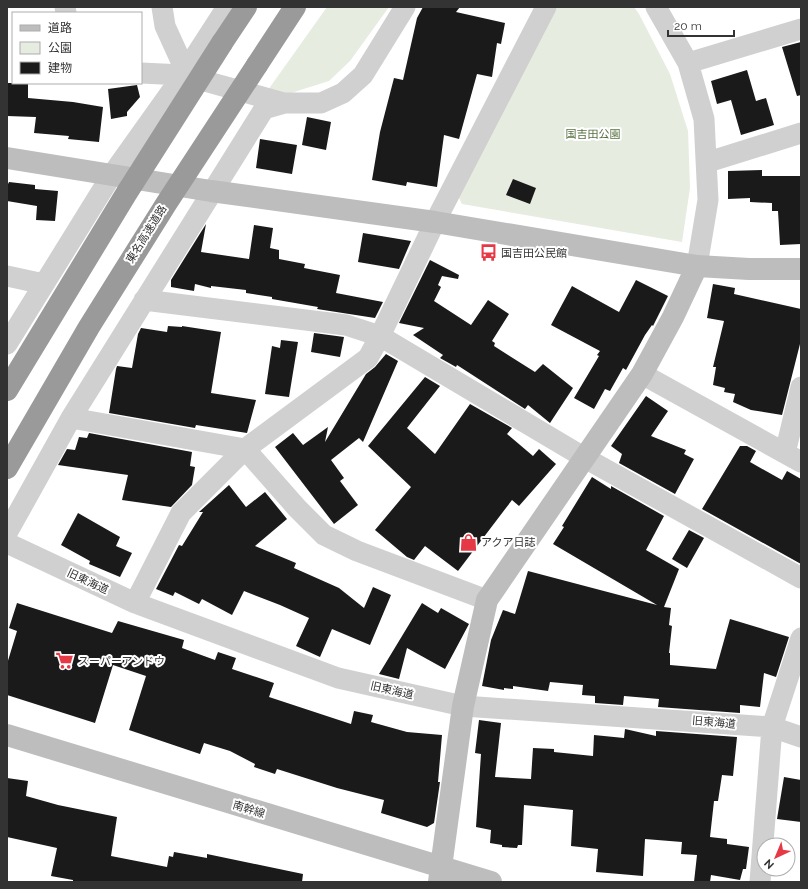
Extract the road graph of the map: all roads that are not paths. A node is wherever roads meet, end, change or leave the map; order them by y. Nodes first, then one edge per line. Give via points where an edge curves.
1 (162, 7) edge
2 (227, 7) edge
3 (246, 7) edge
4 (295, 7) edge
5 (405, 7) edge
6 (546, 7) edge
7 (656, 7) edge
8 (801, 29) edge
9 (688, 63) junction
10 (184, 72) junction
11 (142, 73) edge
12 (285, 103) junction
13 (801, 133) edge
14 (7, 158) edge
15 (708, 162) junction
16 (111, 176) junction
17 (211, 191) junction
18 (436, 222) junction
19 (698, 266) junction
20 (801, 269) edge
21 (7, 276) edge
22 (44, 284) junction
23 (144, 300) junction
24 (380, 336) junction
25 (7, 344) edge
26 (642, 374) junction
27 (801, 387) edge
28 (7, 390) edge
29 (71, 418) junction
30 (245, 449) junction
31 (585, 458) junction
32 (793, 458) edge
33 (7, 468) edge
34 (7, 533) edge
35 (7, 543) edge
36 (801, 578) edge
37 (487, 600) junction
38 (135, 603) junction
39 (801, 638) edge
40 (464, 706) junction
41 (772, 727) junction
42 (7, 735) edge
43 (801, 737) edge
44 (440, 874) edge
45 (491, 882) edge
46 (760, 882) edge

1 - 10 street via 165,26
2 - 10 street
3 - 28 highway, bridge via 118,207
4 - 33 highway, 東名高速道路, bridge via 105,301
5 - 12 street via 363,75 344,93 321,103
6 - 18 street
7 - 9 street
8 - 9 street
9 - 15 street via 704,119
10 - 11 street
10 - 12 street
10 - 16 street
12 - 17 street via 264,109
13 - 15 street
14 - 16 street
15 - 19 street via 708,200
16 - 17 street
16 - 22 street
17 - 18 street
17 - 23 street
18 - 19 street
18 - 24 street
19 - 20 street
19 - 26 street
21 - 22 street
22 - 25 street
23 - 24 street via 346,326
23 - 29 street
24 - 30 street via 368,358
24 - 31 street
26 - 31 street
26 - 32 street
27 - 32 street
29 - 30 street
29 - 34 street
30 - 37 street via 324,535 357,551
30 - 38 street via 181,513
31 - 36 street
31 - 37 street
35 - 38 street, 旧東海道
37 - 40 street
38 - 40 street, 旧東海道 via 338,678
39 - 41 street
40 - 41 street, 旧東海道
40 - 44 street
41 - 43 street, 旧東海道
41 - 46 street
42 - 44 street, 南幹線
44 - 45 street, 南幹線

